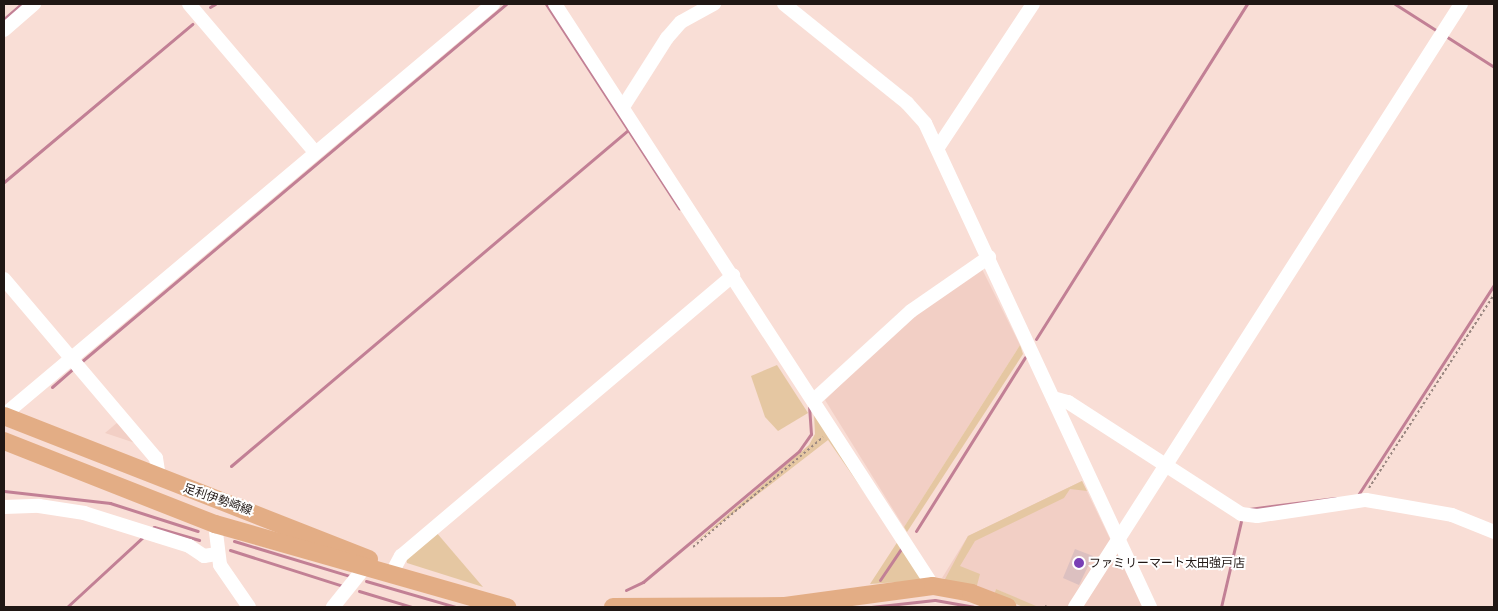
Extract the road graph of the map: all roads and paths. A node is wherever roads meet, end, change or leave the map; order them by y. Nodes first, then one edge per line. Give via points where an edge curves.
1 (34, 4) edge
2 (189, 4) edge
3 (493, 4) edge
4 (555, 4) edge
5 (714, 4) edge
6 (784, 4) edge
7 (1033, 4) edge
8 (1461, 4) edge
9 (4, 30) edge
10 (623, 107) junction
11 (939, 146) junction
12 (315, 152) junction
13 (989, 257) junction
14 (733, 275) junction
15 (4, 279) edge
16 (1494, 295) edge
17 (71, 359) junction
18 (1053, 398) junction
19 (815, 399) junction
20 (4, 416) edge
21 (834, 429) junction
22 (4, 441) edge
23 (1168, 466) junction
24 (158, 478) junction
25 (1366, 500) junction
26 (4, 507) edge
27 (243, 508) junction
28 (215, 524) junction
29 (1494, 532) edge
30 (1119, 539) junction
31 (693, 547) dead end
32 (216, 554) junction
33 (365, 567) junction
34 (394, 569) junction
35 (431, 585) junction
36 (932, 586) junction
37 (249, 607) edge
38 (333, 607) edge
39 (507, 607) edge
40 (613, 607) edge
41 (1006, 607) edge
42 (1075, 607) edge
43 (1150, 607) edge

1 - 9 street
2 - 12 street
3 - 12 street
4 - 10 street
5 - 10 street via 681,22 667,38
6 - 11 street via 907,103
7 - 11 street via 948,139
8 - 23 street
10 - 14 street
11 - 13 street
12 - 17 street
13 - 18 street
13 - 19 street via 911,311
14 - 19 street
14 - 34 street via 401,556
15 - 17 street
16 - 25 path via 1370,487
17 - 20 street
17 - 24 street via 156,458
18 - 23 street via 1068,402
18 - 30 street
19 - 21 street
20 - 24 main road, 足利伊勢崎線
21 - 31 path
21 - 36 street
22 - 28 main road, 足利伊勢崎線
23 - 25 street via 1250,516
23 - 30 street
24 - 27 main road, 足利伊勢崎線
24 - 28 main road via 207,503
25 - 29 street via 1452,515
26 - 32 street via 39,506 84,513 189,546 204,556
27 - 28 main road
27 - 34 main road, 足利伊勢崎線
28 - 32 street
28 - 33 main road, 足利伊勢崎線
30 - 42 street
30 - 43 street
32 - 37 street via 233,589
33 - 35 main road, 足利伊勢崎線
33 - 38 street
34 - 35 main road, 足利伊勢崎線
35 - 39 main road, 足利伊勢崎線
36 - 40 main road via 784,606
36 - 41 main road via 970,593

